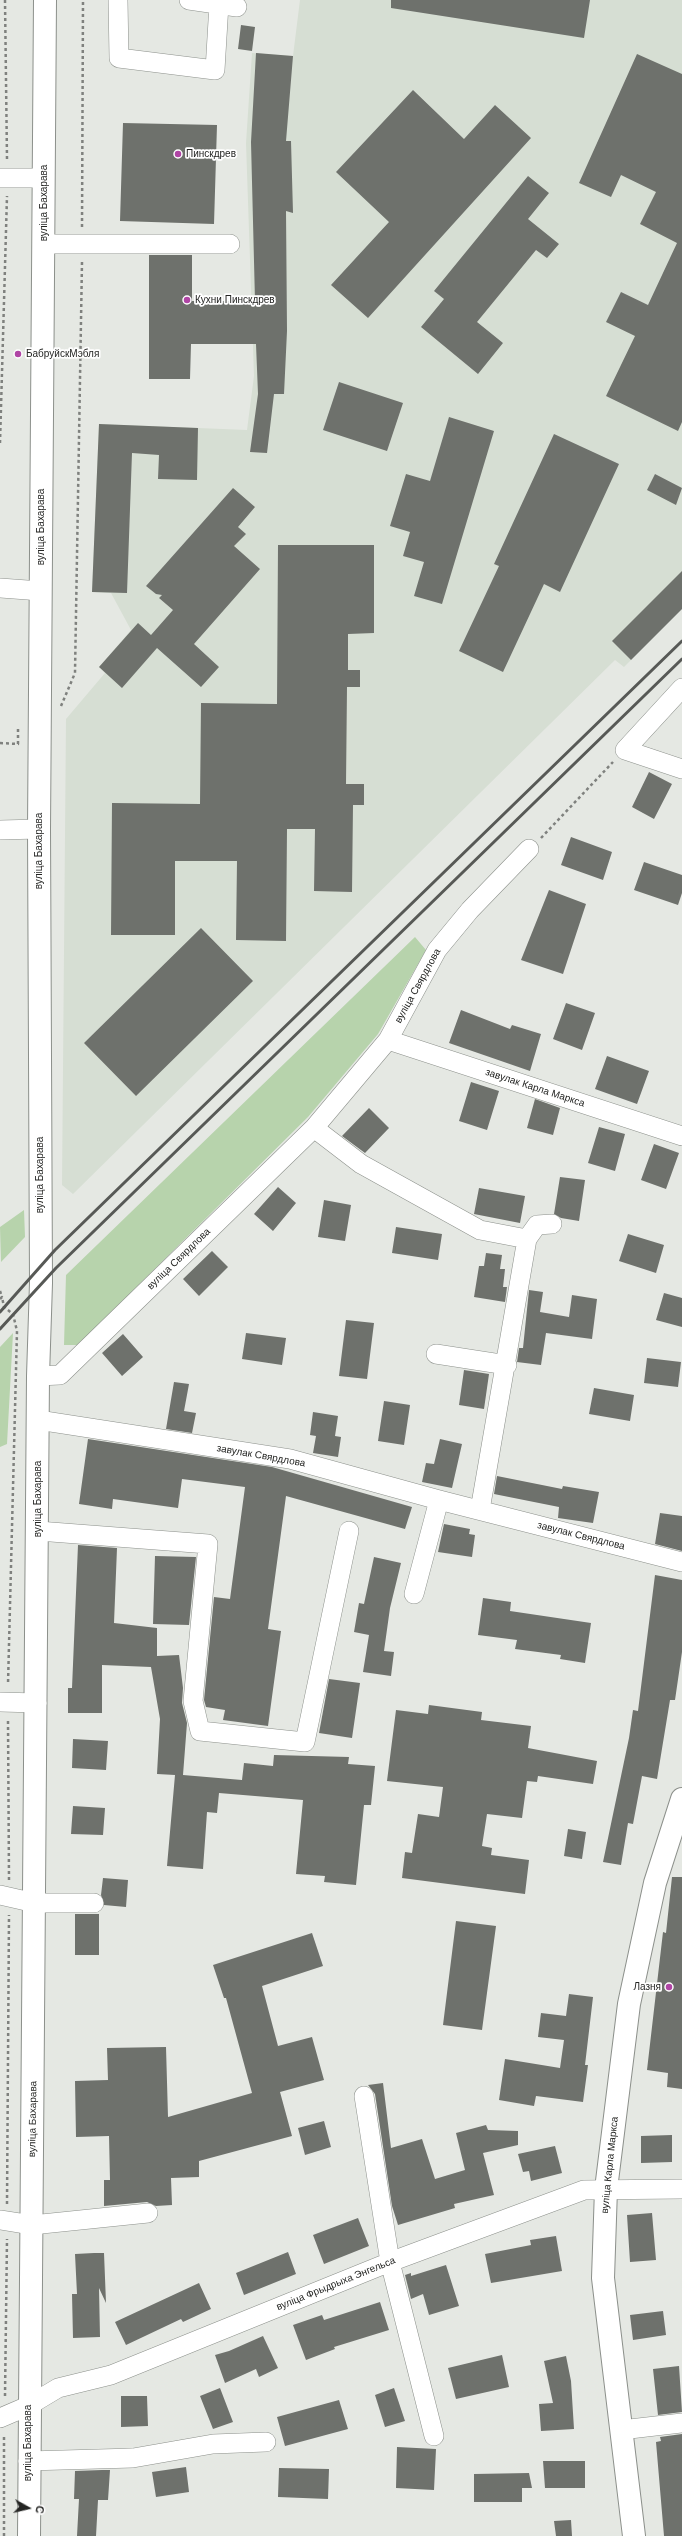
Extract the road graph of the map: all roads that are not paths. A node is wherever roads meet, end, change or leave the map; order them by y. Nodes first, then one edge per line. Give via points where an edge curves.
1 (45, 0) edge
2 (118, 0) edge
3 (189, 0) edge
4 (4, 178) edge
5 (44, 178) junction
6 (44, 244) junction
7 (230, 244) dead end
8 (0, 588) edge
9 (41, 591) junction
10 (682, 688) edge
11 (682, 769) edge
12 (39, 829) junction
13 (0, 830) edge
14 (530, 849) road end
15 (388, 1040) junction
16 (314, 1128) junction
17 (682, 1136) edge
18 (552, 1224) dead end
19 (527, 1238) junction
20 (436, 1354) dead end
21 (507, 1365) junction
22 (38, 1376) junction
23 (38, 1420) junction
24 (439, 1500) junction
25 (480, 1510) junction
26 (38, 1531) junction
27 (349, 1531) dead end
28 (682, 1562) edge
29 (414, 1594) dead end
30 (4, 1702) edge
31 (37, 1703) junction
32 (682, 1799) edge
33 (4, 1896) edge
34 (35, 1903) junction
35 (94, 1904) dead end
36 (364, 2096) dead end
37 (606, 2189) junction
38 (682, 2189) edge
39 (148, 2213) dead end
40 (4, 2221) edge
41 (32, 2225) junction
42 (390, 2262) junction
43 (28, 2406) junction
44 (0, 2418) edge
45 (682, 2423) edge
46 (621, 2430) junction
47 (434, 2436) dead end
48 (266, 2442) dead end
49 (28, 2462) junction
50 (29, 2536) edge
51 (634, 2536) edge

1 - 5 main road, вуліца Бахарава
2 - 3 street via 119,58 215,70 228,6
4 - 5 street
5 - 6 main road, вуліца Бахарава
6 - 7 street
6 - 9 main road, вуліца Бахарава
8 - 9 street
9 - 12 main road, вуліца Бахарава
10 - 11 street via 624,750
12 - 13 street
12 - 22 main road, вуліца Бахарава via 41,1283
14 - 15 street, вуліца Свярдлова via 470,910 437,950
15 - 16 street, вуліца Свярдлова
15 - 17 street, завулак Карла Маркса
16 - 19 street via 361,1164 480,1230
16 - 22 street, вуліца Свярдлова via 60,1375
18 - 19 street via 537,1225
19 - 21 street
20 - 21 street
21 - 25 street
22 - 23 main road, вуліца Бахарава
23 - 24 street, завулак Свярдлова via 290,1459
23 - 26 main road, вуліца Бахарава
24 - 25 street, завулак Свярдлова
24 - 29 street
25 - 28 street, завулак Свярдлова
26 - 27 street via 208,1544 193,1701 200,1731 305,1742
26 - 31 main road, вуліца Бахарава
30 - 31 street
31 - 34 main road, вуліца Бахарава
32 - 37 main road, вуліца Карла Маркса via 655,1883 630,2004
33 - 34 street
34 - 35 street
34 - 41 main road, вуліца Бахарава
36 - 42 street
37 - 38 street, вуліца Фрыдрыха Энгельса
37 - 42 street, вуліца Фрыдрыха Энгельса via 584,2190
37 - 46 main road, вуліца Карла Маркса via 603,2278
39 - 41 street
40 - 41 street
41 - 43 main road, вуліца Бахарава
42 - 43 street, вуліца Фрыдрыха Энгельса via 111,2374 58,2388
42 - 47 street
43 - 44 street, вуліца Фрыдрыха Энгельса
43 - 49 main road, вуліца Бахарава
45 - 46 street
46 - 51 main road, вуліца Карла Маркса
48 - 49 street via 213,2444 133,2458
49 - 50 main road, вуліца Бахарава

